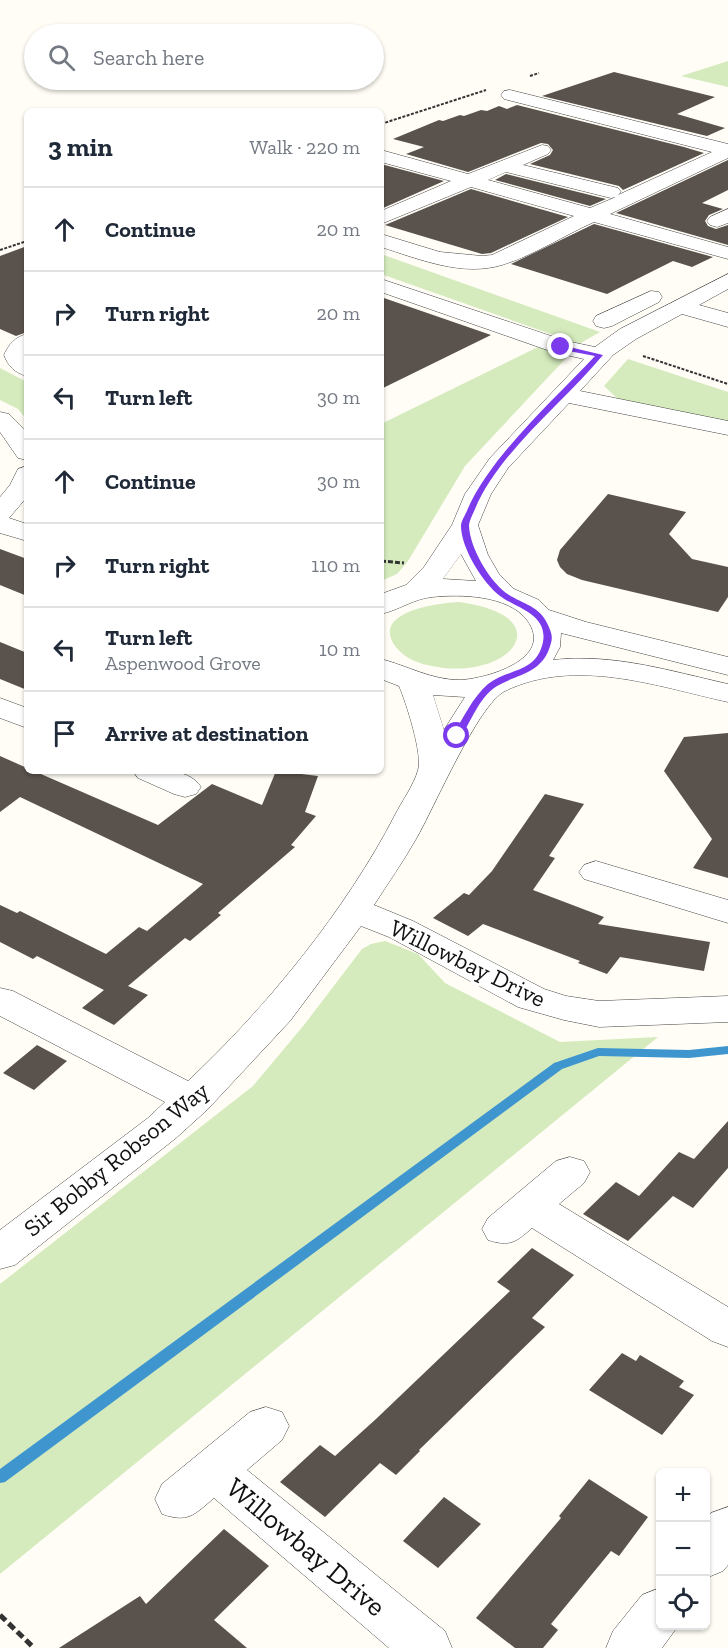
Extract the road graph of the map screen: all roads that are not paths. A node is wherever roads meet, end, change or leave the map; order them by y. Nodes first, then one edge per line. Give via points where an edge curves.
1 (534, 78) dead end
2 (490, 94) road end
3 (510, 95) junction
4 (542, 150) dead end
5 (728, 151) edge
6 (384, 157) edge
7 (504, 166) junction
8 (471, 180) junction
9 (611, 192) dead end
10 (592, 215) junction
11 (384, 217) edge
12 (384, 241) edge
13 (728, 253) edge
14 (720, 284) edge
15 (384, 288) edge
16 (680, 306) junction
17 (728, 320) edge
18 (648, 324) junction
19 (24, 343) edge
20 (605, 351) junction
21 (24, 367) edge
22 (562, 394) junction
23 (0, 419) edge
24 (728, 428) edge
25 (24, 448) edge
26 (24, 482) edge
27 (0, 513) edge
28 (0, 524) edge
29 (465, 525) junction
30 (24, 531) edge
31 (413, 577) junction
32 (504, 595) junction
33 (384, 603) edge
34 (539, 616) junction
35 (728, 666) edge
36 (384, 669) edge
37 (525, 672) junction
38 (412, 682) junction
39 (493, 685) junction
40 (728, 693) edge
41 (435, 769) junction
42 (155, 774) edge
43 (185, 787) dead end
44 (596, 872) dead end
45 (354, 910) junction
46 (728, 912) edge
47 (0, 1000) edge
48 (728, 1009) edge
49 (193, 1100) junction
50 (570, 1172) dead end
51 (0, 1253) edge
52 (728, 1329) edge
53 (266, 1426) dead end
54 (728, 1528) edge
55 (710, 1550) edge
56 (656, 1616) edge
57 (427, 1648) edge
58 (631, 1648) edge

1 - 3 street
2 - 3 street
3 - 5 street
4 - 7 street
5 - 10 street
6 - 8 street
7 - 8 street
7 - 9 street
8 - 10 street
8 - 11 street
10 - 12 street via 488,262 453,262
10 - 13 street
14 - 16 street
14 - 18 street via 674,284 611,317
15 - 20 street via 561,347
16 - 17 street
16 - 18 street
18 - 20 street
19 - 21 street via 15,355
20 - 22 street
22 - 24 street
22 - 29 street via 487,479
23 - 25 street
26 - 27 street
28 - 30 street
29 - 31 street via 434,573
29 - 32 street via 477,563
31 - 32 street
31 - 33 street
32 - 34 street
34 - 35 street
34 - 37 street via 548,635 546,645 536,663
36 - 38 street
37 - 39 street
37 - 40 street via 578,666 617,668
38 - 39 street via 438,687
38 - 41 street via 427,721
39 - 41 street, Sir Bobby Robson Way via 478,700
41 - 45 street, Sir Bobby Robson Way via 400,838
42 - 43 street
44 - 46 street
45 - 48 street, Willowbay Drive via 401,929 531,998 564,1008 599,1014
45 - 49 street, Sir Bobby Robson Way via 276,1012
47 - 49 street
49 - 51 street, Sir Bobby Robson Way via 132,1153
50 - 52 street via 516,1217
53 - 57 street, Willowbay Drive via 196,1484
54 - 55 street
56 - 58 street

